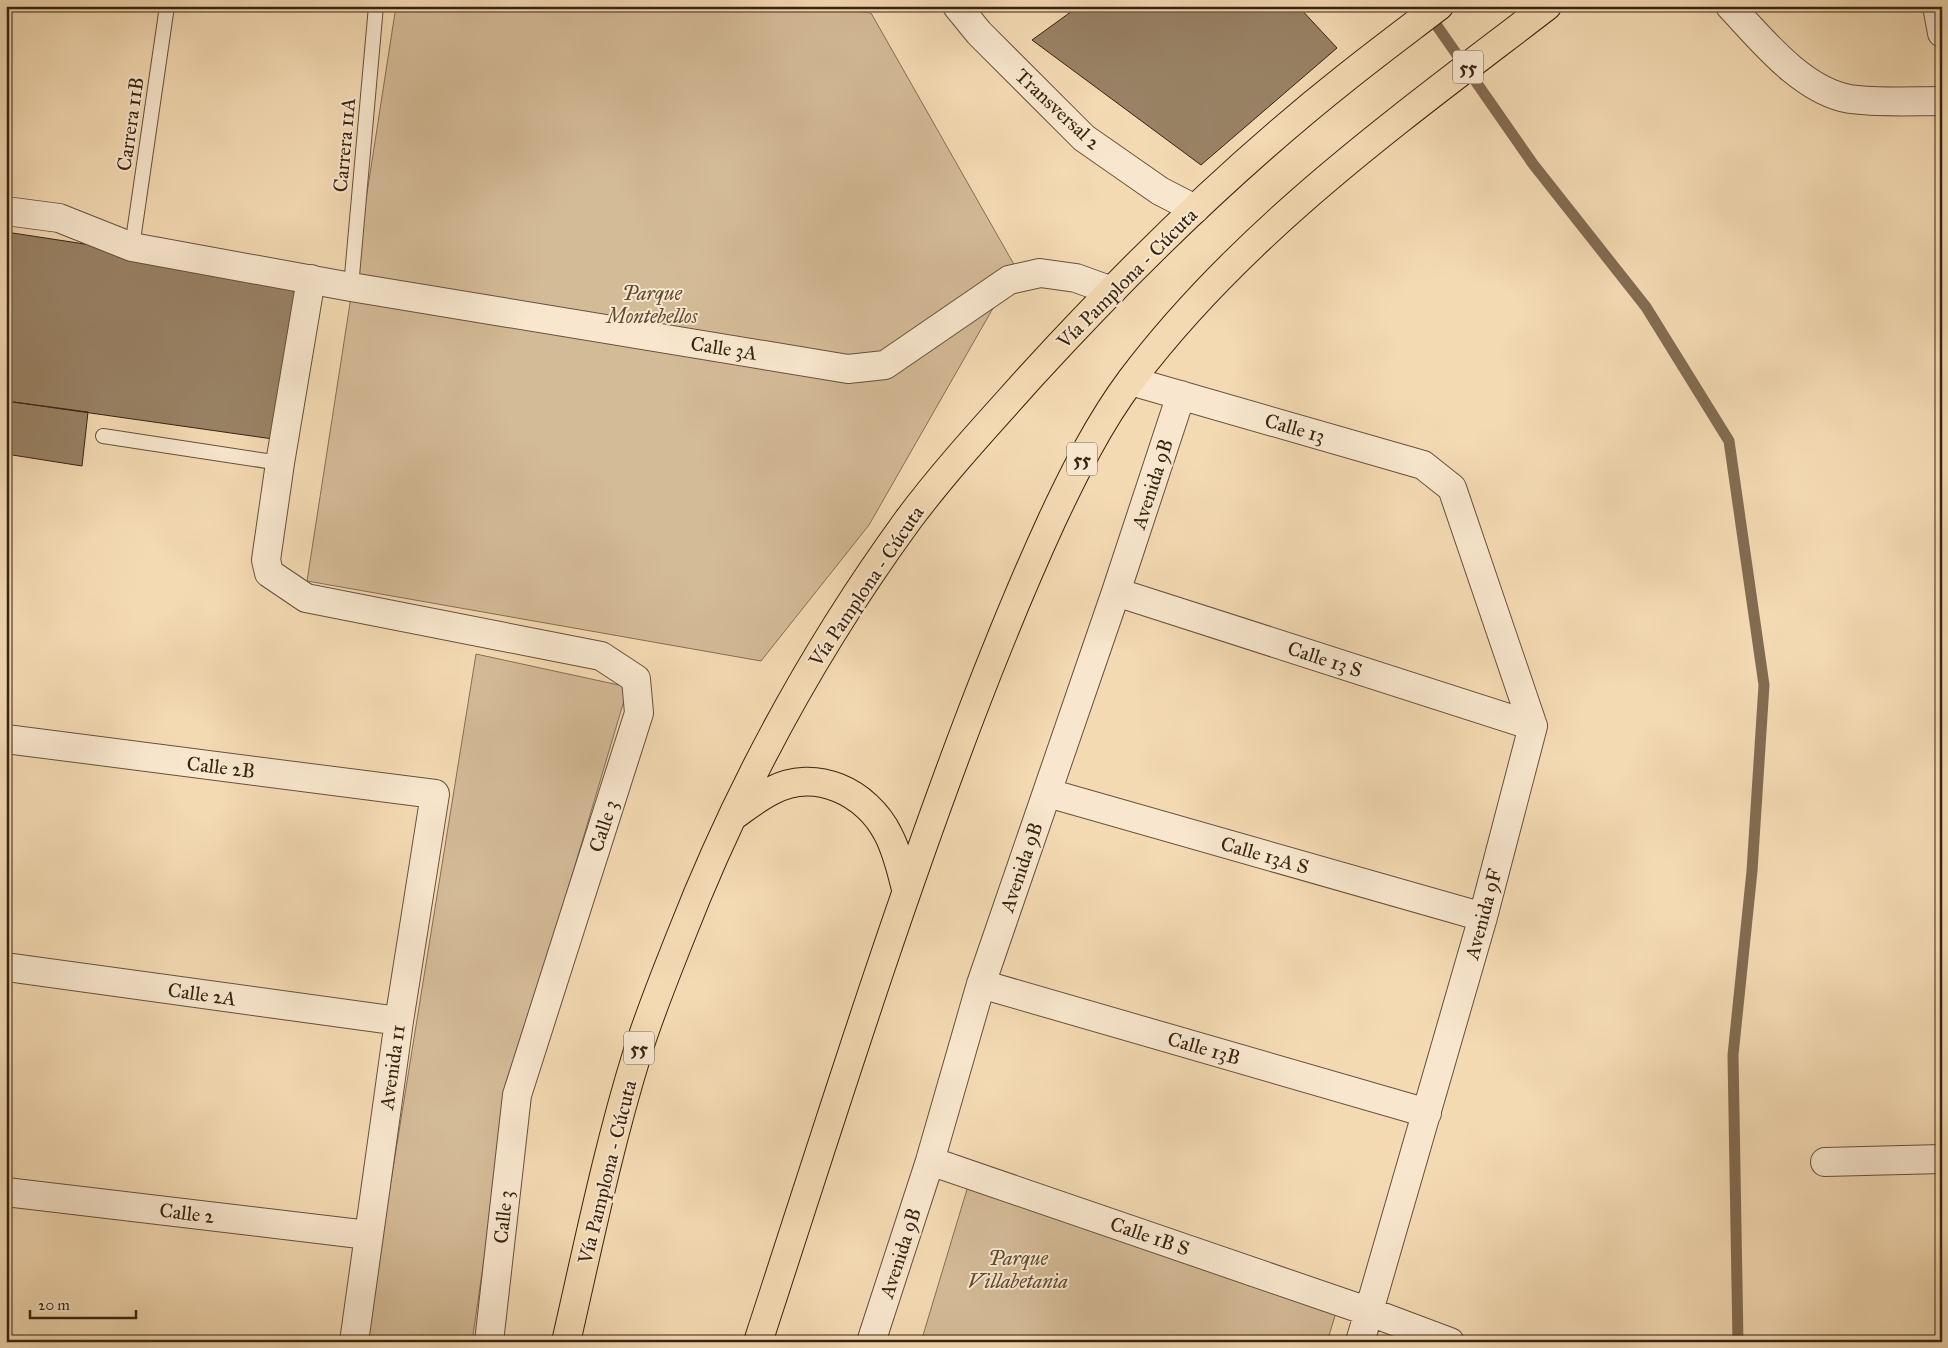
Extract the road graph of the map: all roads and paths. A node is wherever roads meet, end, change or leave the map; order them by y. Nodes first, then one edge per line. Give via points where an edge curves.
1 (167, 6) edge
2 (376, 6) edge
3 (957, 6) edge
4 (1440, 6) edge
5 (1730, 6) edge
6 (1937, 6) edge
7 (1544, 9) edge
8 (1942, 33) edge
9 (1942, 101) edge
10 (1195, 210) junction
11 (6, 211) edge
12 (132, 248) junction
13 (311, 279) junction
14 (351, 287) junction
15 (1112, 291) junction
16 (1131, 381) junction
17 (1181, 395) junction
18 (103, 436) dead end
19 (280, 463) junction
20 (1116, 592) junction
21 (1533, 726) junction
22 (6, 739) edge
23 (1048, 793) junction
24 (435, 794) joint
25 (731, 818) junction
26 (906, 889) junction
27 (1483, 917) junction
28 (6, 967) edge
29 (980, 984) junction
30 (399, 1021) junction
31 (1427, 1113) junction
32 (1942, 1159) edge
33 (930, 1161) junction
34 (1825, 1162) dead end
35 (6, 1192) edge
36 (368, 1235) junction
37 (578, 1288) junction
38 (1370, 1312) junction
39 (354, 1342) edge
40 (489, 1342) edge
41 (566, 1342) edge
42 (586, 1342) edge
43 (758, 1342) edge
44 (871, 1342) edge
45 (1360, 1342) edge
46 (1450, 1342) edge

1 - 12 lane, Carrera 11B
2 - 14 lane, Carrera 11A
3 - 10 street, Transversal 2 via 979,33 1084,138 1160,191
4 - 10 highway, Vía Pamplona - Cúcuta / 55 via 1346,77
5 - 9 street via 1783,63 1817,86 1848,99
6 - 8 street
7 - 16 highway, 55 via 1396,122 1282,218 1231,268
10 - 15 highway, Vía Pamplona - Cúcuta / 55
11 - 12 street, Calle 3A via 58,218
12 - 13 street, Calle 3A
13 - 14 street, Calle 3A
13 - 19 street
14 - 15 street, Calle 3A via 848,369 885,365 1009,280 1040,273 1076,278
15 - 25 highway, Vía Pamplona - Cúcuta / 55 via 955,460 910,518 814,662
16 - 17 street, Calle 13
16 - 26 highway, 55 via 1079,464 1015,600
17 - 20 street, Avenida 9B
17 - 21 street, Calle 13 via 1422,465 1452,488
18 - 19 lane
19 - 40 street, Calle 3 via 266,560 269,573 275,580 306,598 601,656 636,679 639,713 517,1095
20 - 21 street, Calle 13 S
20 - 23 street, Avenida 9B
21 - 27 street, Avenida 9F
22 - 24 street, Calle 2B
23 - 27 street, Calle 13A S
23 - 29 street, Avenida 9B
24 - 30 street, Avenida 11
25 - 26 highway via 772,790 785,785 820,782 844,790 865,803 882,822
25 - 37 highway, Vía Pamplona - Cúcuta / 55 via 697,895 637,1052
26 - 43 highway, 55
27 - 31 street, Avenida 9F
28 - 30 street, Calle 2A
29 - 31 street, Calle 13B
29 - 33 street, Avenida 9B
30 - 36 street, Avenida 11
31 - 38 street, Avenida 9F
32 - 34 street
33 - 38 street, Calle 1B S
33 - 44 street, Avenida 9B
35 - 36 street, Calle 2
36 - 39 street, Avenida 11
37 - 41 highway, Vía Pamplona - Cúcuta / 55
37 - 42 highway
38 - 45 street, Avenida 9F
38 - 46 street, Calle 1B S

